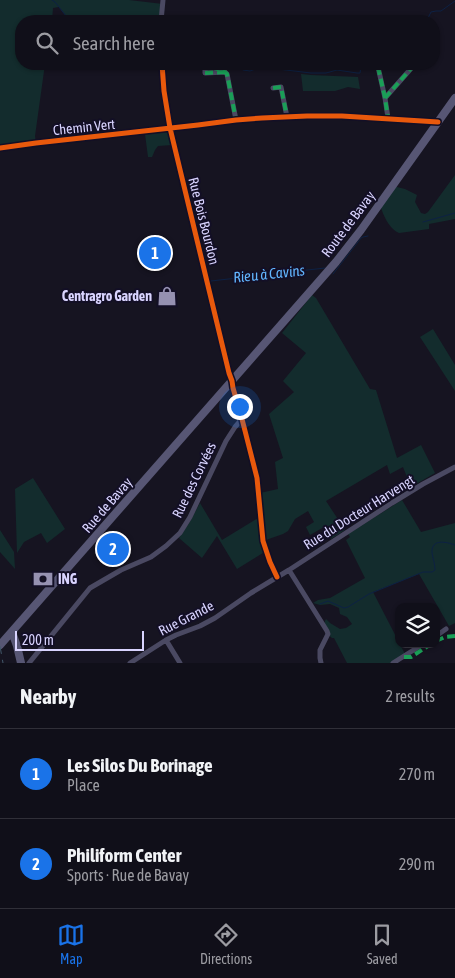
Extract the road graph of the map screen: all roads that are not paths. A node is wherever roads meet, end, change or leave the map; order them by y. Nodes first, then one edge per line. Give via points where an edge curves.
1 (163, 0) edge
2 (162, 15) edge
3 (162, 70) edge
4 (379, 70) edge
5 (410, 70) edge
6 (225, 72) dead end
7 (273, 88) dead end
8 (385, 98) junction
9 (455, 98) edge
10 (287, 116) junction
11 (388, 118) junction
12 (236, 120) junction
13 (438, 122) junction
14 (170, 128) junction
15 (0, 148) edge
16 (232, 381) junction
17 (242, 419) junction
18 (455, 467) edge
19 (289, 570) junction
20 (277, 577) junction
21 (446, 629) dead end
22 (12, 632) junction
23 (440, 633) edge
24 (166, 640) junction
25 (0, 645) edge
26 (417, 648) edge
27 (21, 663) edge
28 (29, 663) edge
29 (130, 663) edge
30 (180, 663) edge
31 (321, 663) edge
32 (393, 663) edge

1 - 2 street
3 - 14 street, Rue Bois Bourdon
4 - 8 street
5 - 8 street
6 - 12 street
7 - 10 street via 281,87
8 - 11 street
9 - 13 main road, Route de Bavay
10 - 11 street, Chemin Vert
10 - 12 street, Chemin Vert
11 - 13 street, Chemin Vert
12 - 14 street, Chemin Vert
13 - 16 main road, Route de Bavay via 336,262
14 - 15 street, Chemin Vert
14 - 16 street, Rue Bois Bourdon
16 - 17 street, Rue Bois Bourdon
16 - 22 main road, Rue de Bavay
17 - 20 street, Rue Bois Bourdon via 257,478 263,541
17 - 28 street, Rue des Corvées via 226,441 180,533 151,556 90,588
18 - 19 street, Rue du Docteur Harvengt via 422,484
19 - 20 street, Rue du Docteur Harvengt
19 - 31 street via 327,631 320,650
20 - 24 street, Rue Grande via 207,623
21 - 23 street
22 - 25 main road, Rue de Bavay
22 - 27 main road
24 - 29 street, Rue Grande
24 - 30 street
26 - 32 street

